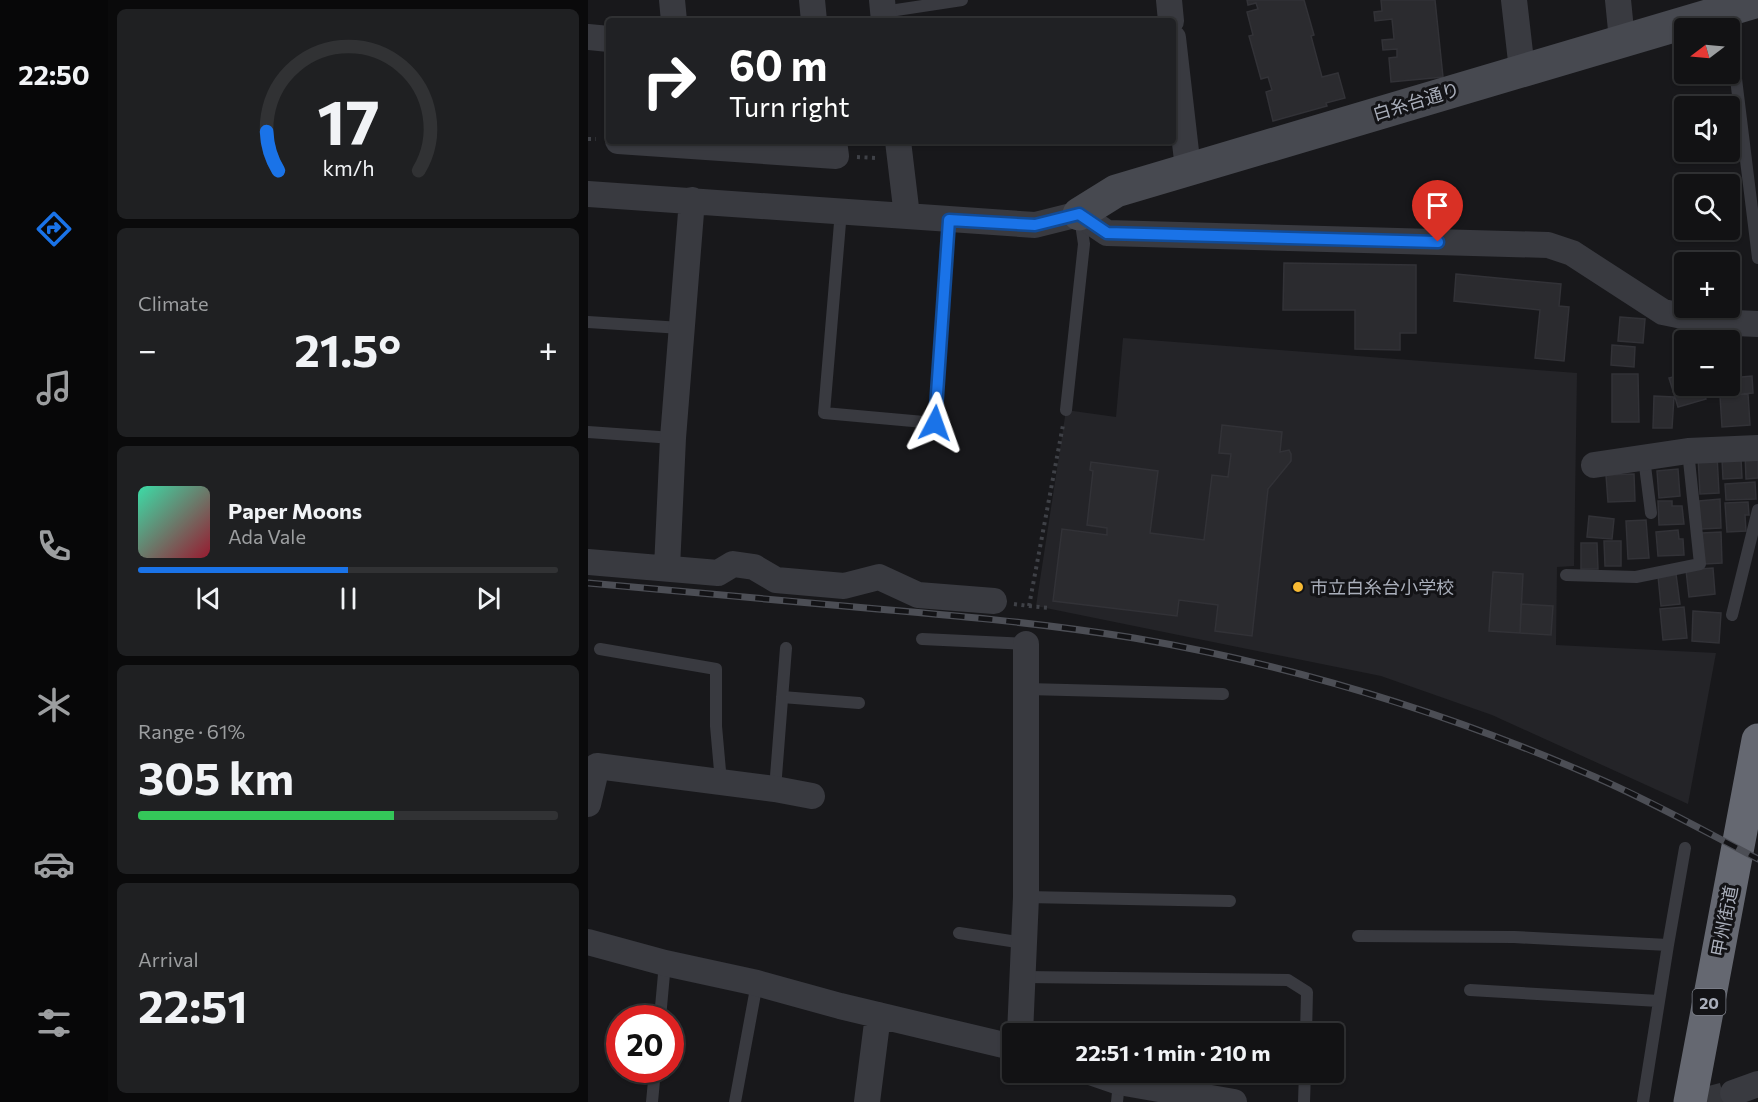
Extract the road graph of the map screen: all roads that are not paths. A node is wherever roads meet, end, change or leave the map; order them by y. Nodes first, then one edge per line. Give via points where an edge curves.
1 (672, 0) edge
2 (812, 0) edge
3 (962, 0) edge
4 (1169, 0) edge
5 (1514, 0) edge
6 (1618, 0) edge
7 (1758, 1) edge
8 (883, 11) edge
9 (674, 18) edge
10 (814, 18) edge
11 (1171, 18) edge
12 (1736, 18) edge
13 (1674, 32) edge
14 (588, 37) edge
15 (606, 39) edge
16 (1622, 40) junction
17 (1176, 64) edge
18 (1522, 70) junction
19 (1737, 84) edge
20 (711, 144) edge
21 (835, 148) edge
22 (900, 150) edge
23 (1188, 170) junction
24 (588, 194) edge
25 (692, 200) junction
26 (841, 211) junction
27 (1079, 214) junction
28 (907, 216) junction
29 (949, 220) junction
30 (1758, 258) edge
31 (588, 321) edge
32 (1758, 324) edge
33 (681, 328) junction
34 (1066, 410) road end
35 (588, 432) edge
36 (673, 438) junction
37 (1758, 448) edge
38 (1688, 451) junction
39 (1644, 458) junction
40 (1594, 465) dead end
41 (1758, 510) edge
42 (1651, 513) dead end
43 (588, 562) edge
44 (667, 568) junction
45 (1566, 575) dead end
46 (993, 601) road end
47 (1732, 615) dead end
48 (922, 639) dead end
49 (1026, 644) joint
50 (786, 648) dead end
51 (600, 649) dead end
52 (1027, 689) junction
53 (1223, 694) dead end
54 (782, 697) junction
55 (859, 703) dead end
56 (1758, 740) edge
57 (721, 782) junction
58 (774, 789) junction
59 (812, 796) dead end
60 (588, 804) edge
61 (1751, 834) edge
62 (1685, 848) dead end
63 (1026, 897) junction
64 (1230, 901) dead end
65 (1735, 905) junction
66 (959, 933) dead end
67 (1358, 936) dead end
68 (588, 942) edge
69 (1024, 943) junction
70 (1668, 945) junction
71 (665, 963) junction
72 (1023, 977) junction
73 (757, 983) junction
74 (1470, 990) dead end
75 (1659, 1001) junction
76 (661, 1005) edge
77 (878, 1015) junction
78 (1021, 1023) edge
79 (1306, 1023) edge
80 (1002, 1045) edge
81 (654, 1083) edge
82 (1105, 1083) edge
83 (1305, 1083) edge
84 (1758, 1084) edge
85 (1118, 1092) edge
86 (1721, 1097) edge
87 (652, 1102) edge
88 (735, 1102) edge
89 (867, 1102) edge
90 (1234, 1102) edge
91 (1304, 1102) edge
92 (1643, 1102) edge
93 (1690, 1102) edge

1 - 9 street
2 - 10 street
3 - 8 lane
4 - 11 street
5 - 18 street
6 - 16 street
7 - 12 street, 白糸台通り
13 - 16 street, 白糸台通り
14 - 15 street
16 - 18 street, 白糸台通り
17 - 23 street
18 - 23 street, 白糸台通り
19 - 30 lane
20 - 21 street
22 - 28 street
23 - 27 street, 白糸台通り via 1116,191
24 - 25 street
25 - 26 street
25 - 33 street
26 - 28 street
26 - 29 lane via 824,413 935,423
27 - 29 street via 1035,225
27 - 32 street via 1107,233 1548,245 1572,253 1663,312 1712,322
27 - 34 lane via 1084,244
28 - 29 street
31 - 33 lane
33 - 36 street
35 - 36 lane
36 - 44 street
37 - 38 street
38 - 39 street
38 - 45 lane via 1700,564 1636,577
39 - 40 street
39 - 42 lane
41 - 47 lane
43 - 44 street
44 - 46 street via 718,573 733,564 754,567 776,580 844,586 879,577 918,595
48 - 49 lane
49 - 52 street
50 - 54 lane
51 - 57 lane via 716,669
52 - 53 lane
52 - 63 street
54 - 55 lane
54 - 58 lane
56 - 61 highway, 甲州街道 / 20
57 - 58 street
57 - 60 street via 597,766
58 - 59 street
61 - 65 highway, 甲州街道 / 20
62 - 70 lane
63 - 64 lane
63 - 69 street
65 - 86 highway, 甲州街道 / 20
65 - 93 highway, 甲州街道 / 20
66 - 69 lane
67 - 70 lane
68 - 71 street
69 - 72 street
70 - 75 lane
71 - 73 street
71 - 76 lane
72 - 78 street
72 - 79 lane via 1288,980 1307,992
73 - 77 street
73 - 88 lane
74 - 75 lane
75 - 92 lane
77 - 80 street
77 - 89 street
81 - 87 lane
82 - 85 street
83 - 91 lane
84 - 86 street
85 - 90 street

